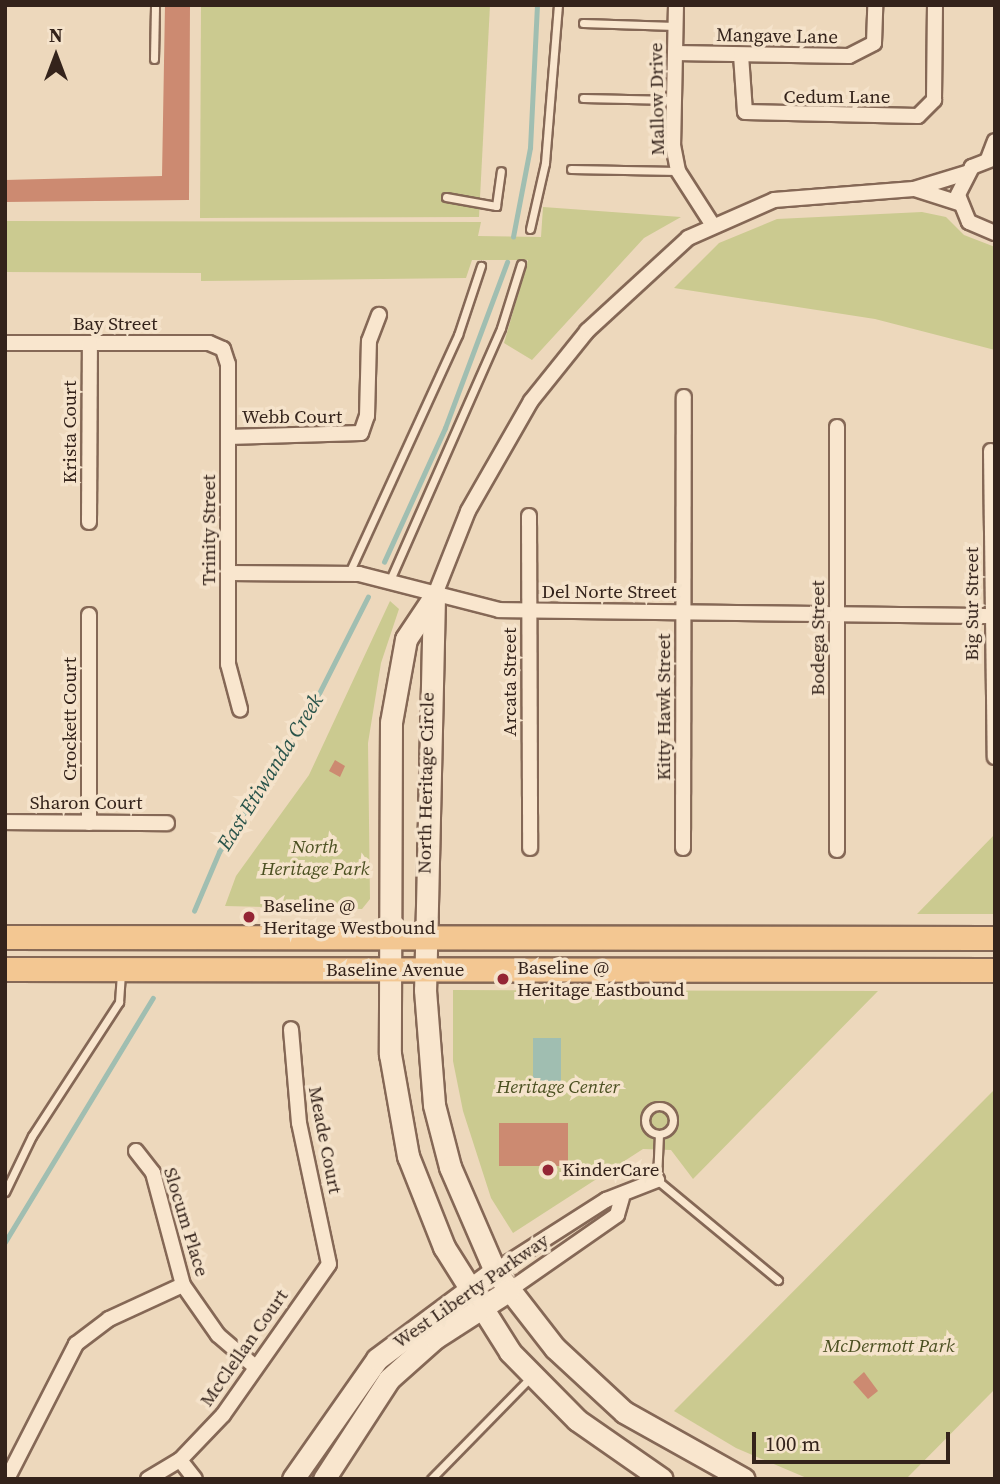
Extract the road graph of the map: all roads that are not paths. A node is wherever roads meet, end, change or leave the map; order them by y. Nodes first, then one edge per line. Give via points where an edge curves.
1 (155, 5) edge
2 (558, 5) edge
3 (676, 5) edge
4 (875, 5) edge
5 (935, 5) edge
6 (583, 23) dead end
7 (676, 27) junction
8 (675, 53) junction
9 (741, 55) junction
10 (154, 59) dead end
11 (583, 98) dead end
12 (673, 100) junction
13 (995, 141) edge
14 (991, 159) edge
15 (571, 169) dead end
16 (501, 170) dead end
17 (678, 171) junction
18 (966, 173) junction
19 (914, 189) junction
20 (446, 197) dead end
21 (959, 203) junction
22 (712, 224) junction
23 (530, 229) dead end
24 (995, 233) edge
25 (521, 264) dead end
26 (481, 266) dead end
27 (379, 315) dead end
28 (5, 343) edge
29 (90, 343) junction
30 (223, 349) joint
31 (684, 397) dead end
32 (837, 427) dead end
33 (228, 436) junction
34 (991, 451) dead end
35 (529, 516) dead end
36 (89, 522) dead end
37 (228, 573) junction
38 (354, 574) junction
39 (388, 580) junction
40 (434, 597) junction
41 (837, 610) junction
42 (529, 611) junction
43 (683, 611) junction
44 (89, 615) dead end
45 (993, 616) edge
46 (240, 709) dead end
47 (995, 757) edge
48 (5, 822) edge
49 (89, 822) junction
50 (167, 823) dead end
51 (530, 848) dead end
52 (683, 848) dead end
53 (837, 850) dead end
54 (5, 937) edge
55 (391, 937) junction
56 (424, 937) junction
57 (995, 938) edge
58 (5, 969) edge
59 (122, 970) junction
60 (390, 970) junction
61 (424, 970) junction
62 (995, 970) edge
63 (291, 1029) dead end
64 (659, 1134) dead end
65 (136, 1150) dead end
66 (657, 1180) junction
67 (5, 1192) edge
68 (622, 1198) junction
69 (330, 1257) joint
70 (495, 1271) junction
71 (778, 1280) dead end
72 (183, 1285) junction
73 (466, 1290) junction
74 (508, 1291) junction
75 (480, 1310) junction
76 (254, 1366) junction
77 (532, 1377) junction
78 (180, 1460) junction
79 (7, 1479) edge
80 (148, 1479) edge
81 (195, 1479) edge
82 (293, 1479) edge
83 (324, 1479) edge
84 (431, 1479) edge
85 (662, 1479) edge
86 (744, 1479) edge

1 - 10 lane
2 - 23 lane via 545,163
3 - 7 street, Mallow Drive
4 - 9 street, Mangave Lane via 874,43 849,56
5 - 9 street, Cedum Lane via 934,100 918,116 757,116 740,103
6 - 7 lane
7 - 8 street, Mallow Drive
8 - 9 street, Mangave Lane
8 - 12 street, Mallow Drive
11 - 12 lane
12 - 17 street, Mallow Drive
13 - 14 street
14 - 18 street
15 - 17 lane
16 - 20 lane via 496,206
17 - 22 street, Mallow Drive
18 - 19 street
18 - 21 street
19 - 21 street
19 - 22 street, North Heritage Circle via 802,195
21 - 24 street via 969,222
22 - 40 street, North Heritage Circle via 623,295 531,401 468,511
25 - 39 lane via 501,328
26 - 38 lane via 458,334
27 - 33 street, Webb Court via 369,341 361,433
28 - 29 street, Bay Street
29 - 30 street, Bay Street via 209,343
29 - 36 street, Krista Court
30 - 33 street, Trinity Street
31 - 43 street, Kitty Hawk Street
32 - 41 street, Bodega Street
33 - 37 street, Trinity Street
34 - 45 street, Big Sur Street
35 - 42 street, Arcata Street
37 - 38 street, Del Norte Street
37 - 46 street, Trinity Street via 228,664
38 - 39 street, Del Norte Street
39 - 40 street, Del Norte Street
40 - 42 street, Del Norte Street
40 - 55 street, North Heritage Circle via 411,625 392,703
40 - 56 street, North Heritage Circle
41 - 43 street, Del Norte Street
41 - 45 street, Del Norte Street
41 - 53 street, Bodega Street
42 - 43 street, Del Norte Street
42 - 51 street, Arcata Street
43 - 52 street, Kitty Hawk Street
44 - 49 street, Crockett Court
45 - 47 street, Big Sur Street
48 - 49 street, Sharon Court
49 - 50 street, Sharon Court
54 - 55 main road, Baseline Avenue
55 - 56 main road, Baseline Avenue
55 - 60 street, North Heritage Circle
56 - 57 main road, Baseline Avenue
56 - 61 street, North Heritage Circle
58 - 59 main road, Baseline Avenue
59 - 60 main road, Baseline Avenue
59 - 67 lane via 120,1002 32,1136
60 - 61 main road, Baseline Avenue
60 - 73 street, North Heritage Circle via 390,1054 404,1138 434,1226
61 - 62 main road, Baseline Avenue
61 - 70 street, North Heritage Circle via 439,1132
63 - 69 street, Meade Court via 299,1123
64 - 66 lane
65 - 72 street, Slocum Place via 153,1173
66 - 68 street, West Liberty Parkway
66 - 71 lane
68 - 70 street, West Liberty Parkway via 606,1200
68 - 74 street, West Liberty Parkway via 617,1215
69 - 76 street, McClellan Court
70 - 73 street, West Liberty Parkway
70 - 74 street, North Heritage Circle
72 - 76 street, Slocum Place via 218,1335
72 - 79 street via 109,1319 76,1344
73 - 75 street, North Heritage Circle
73 - 82 street, West Liberty Parkway via 377,1359
74 - 75 street, West Liberty Parkway
74 - 86 street, North Heritage Circle via 609,1400
75 - 77 street, North Heritage Circle
75 - 83 street, West Liberty Parkway via 435,1338 389,1379
76 - 78 street, McClellan Court via 223,1415
77 - 84 lane
77 - 85 street, North Heritage Circle via 594,1433
78 - 80 street, McClellan Court
78 - 81 street

